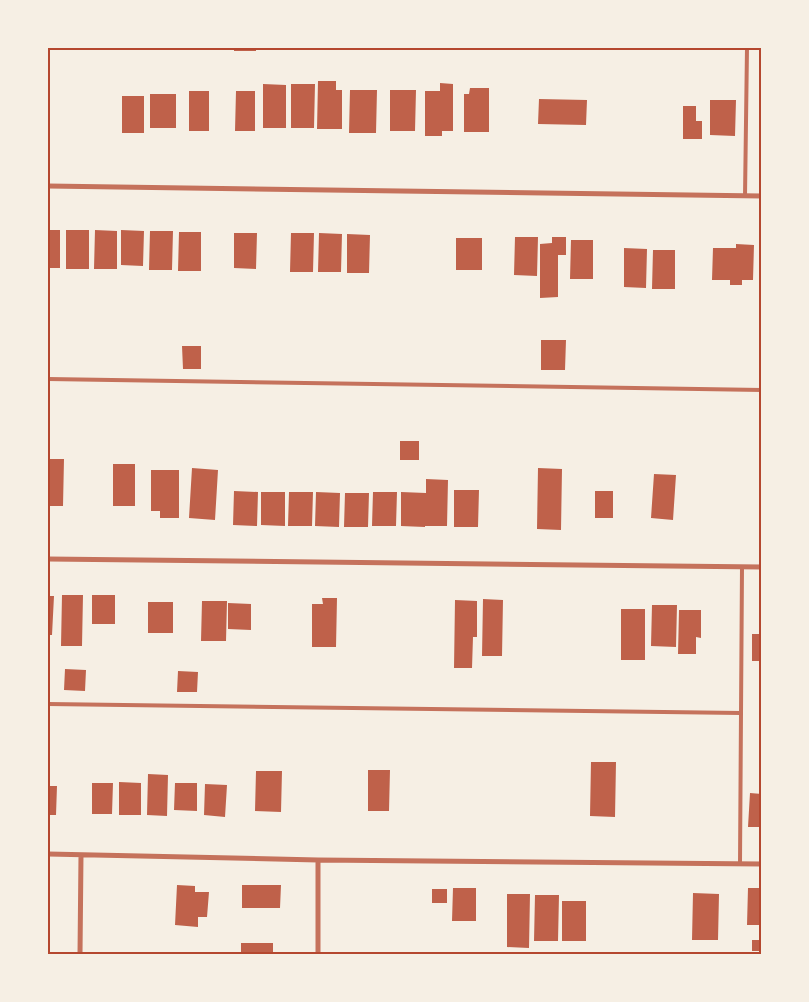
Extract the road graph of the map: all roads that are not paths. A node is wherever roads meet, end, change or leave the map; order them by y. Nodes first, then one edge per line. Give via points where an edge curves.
1 (747, 48) edge
2 (48, 186) edge
3 (745, 196) junction
4 (762, 196) edge
5 (48, 380) edge
6 (762, 390) edge
7 (48, 559) edge
8 (742, 567) junction
9 (762, 567) edge
10 (48, 704) edge
11 (741, 713) junction
12 (48, 854) edge
13 (81, 855) junction
14 (318, 860) junction
15 (740, 864) junction
16 (762, 864) edge
17 (80, 954) edge
18 (318, 954) edge

1 - 3 lane
2 - 3 street
3 - 4 street
5 - 6 lane
7 - 8 street
8 - 9 street
8 - 11 lane
10 - 11 lane
11 - 15 lane
12 - 13 street
13 - 14 street
13 - 17 street
14 - 15 street
14 - 18 street
15 - 16 street

